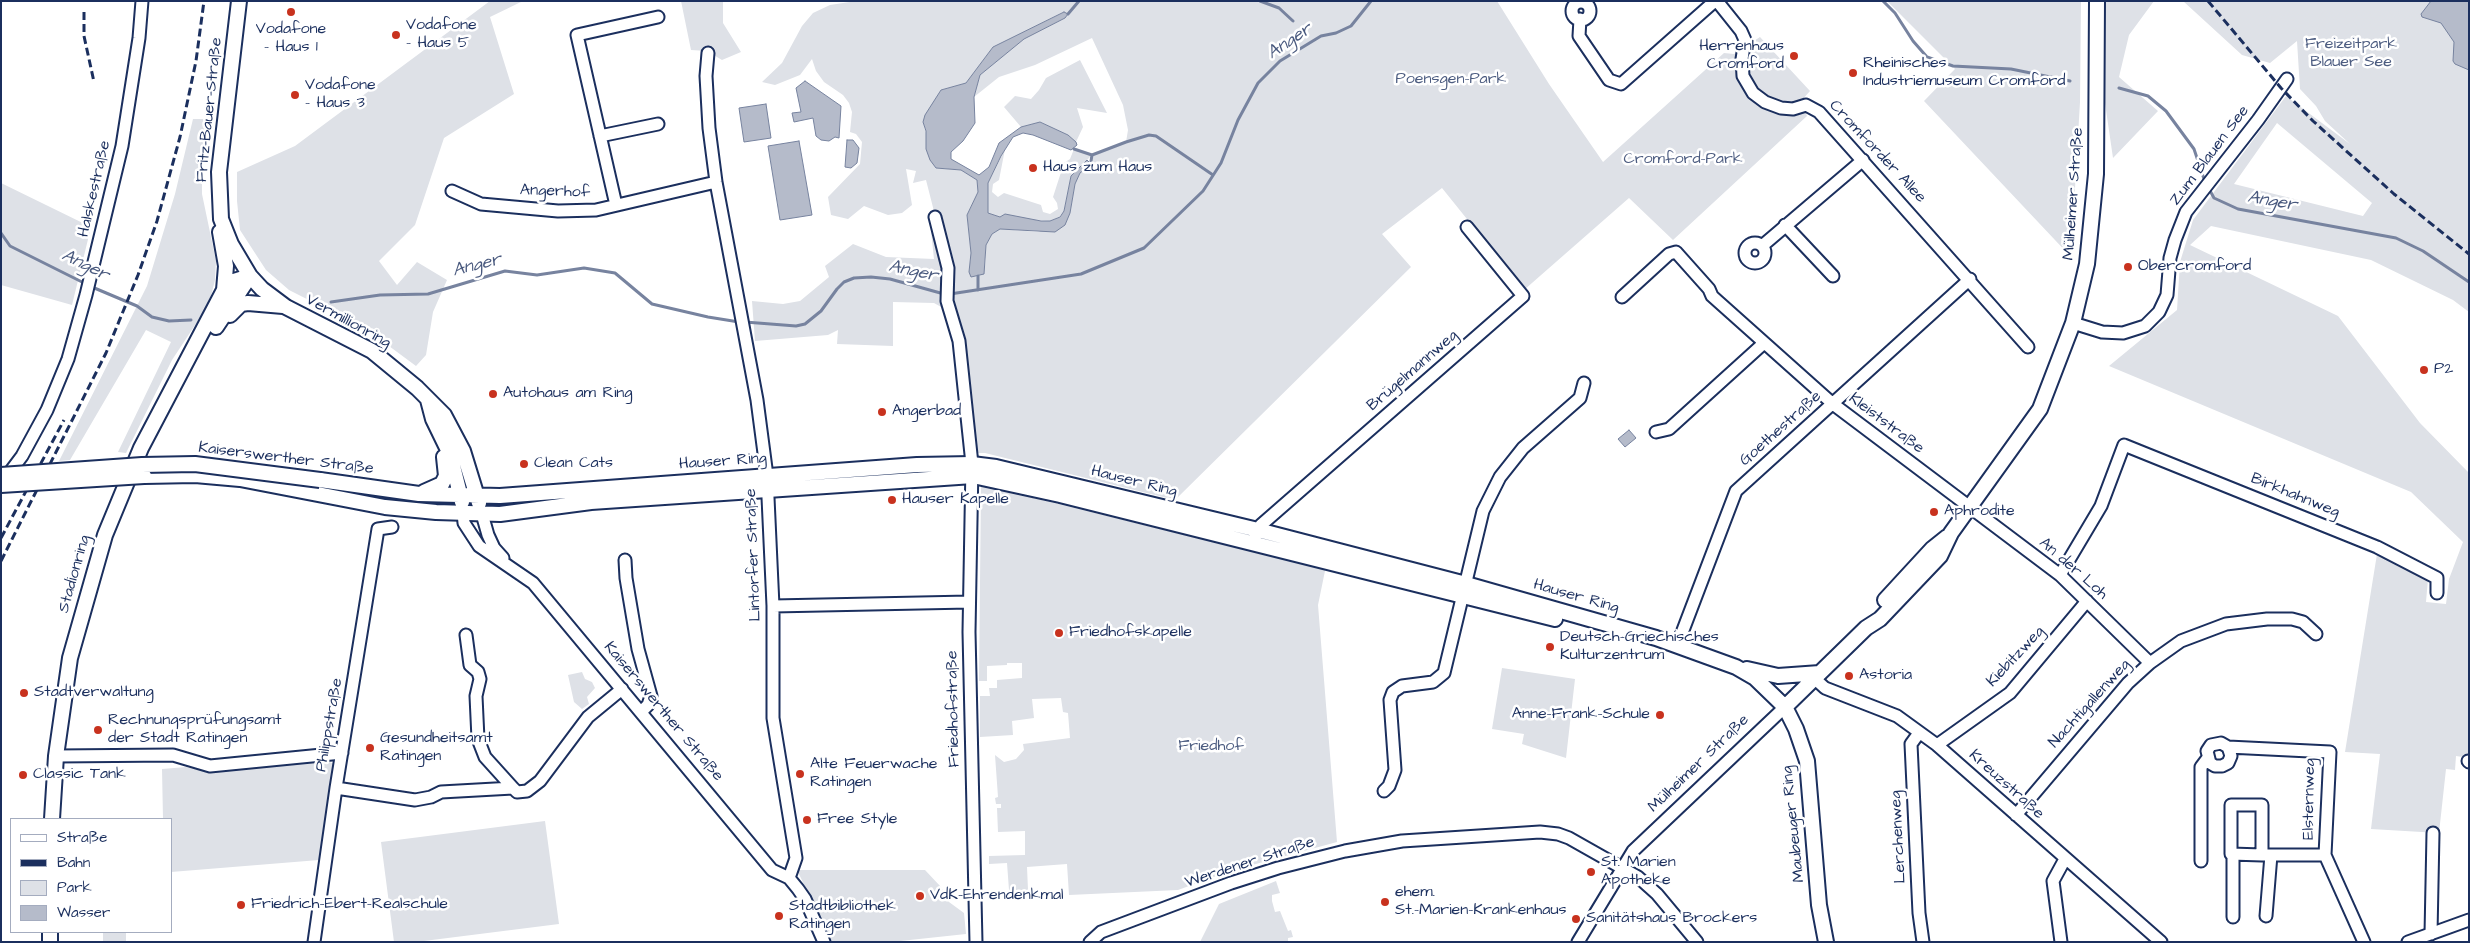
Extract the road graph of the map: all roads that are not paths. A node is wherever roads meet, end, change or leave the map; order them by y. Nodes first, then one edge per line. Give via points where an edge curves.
1 (142, 1) edge
2 (239, 1) edge
3 (1716, 1) edge
4 (2097, 1) edge
5 (1584, 2) edge
6 (658, 17) dead end
7 (708, 53) dead end
8 (2287, 79) dead end
9 (658, 124) dead end
10 (600, 136) junction
11 (1863, 160) junction
12 (716, 182) junction
13 (452, 191) dead end
14 (616, 205) junction
15 (935, 217) dead end
16 (221, 219) junction
17 (1786, 225) junction
18 (1467, 227) dead end
19 (1762, 246) dead end
20 (250, 276) junction
21 (1833, 276) dead end
22 (1970, 280) junction
23 (224, 290) junction
24 (1622, 297) dead end
25 (286, 307) junction
26 (2074, 324) junction
27 (212, 334) junction
28 (1764, 343) junction
29 (2028, 347) dead end
30 (191, 356) junction
31 (1584, 383) dead end
32 (428, 400) junction
33 (1833, 404) junction
34 (1656, 432) dead end
35 (441, 436) junction
36 (972, 470) junction
37 (1, 474) edge
38 (767, 483) junction
39 (1, 484) edge
40 (419, 494) junction
41 (460, 495) junction
42 (476, 496) junction
43 (1970, 508) junction
44 (463, 513) junction
45 (482, 514) junction
46 (392, 527) dead end
47 (1258, 530) junction
48 (1252, 543) junction
49 (625, 560) dead end
50 (511, 566) junction
51 (2060, 575) junction
52 (1465, 590) junction
53 (2437, 594) dead end
54 (2087, 601) junction
55 (970, 602) junction
56 (773, 606) junction
57 (2316, 634) dead end
58 (466, 635) dead end
59 (1677, 646) junction
60 (2150, 663) junction
61 (1736, 667) junction
62 (1817, 676) junction
63 (622, 689) junction
64 (1784, 707) junction
65 (641, 712) junction
66 (1919, 733) junction
67 (1937, 745) junction
68 (2228, 747) junction
69 (342, 753) junction
70 (56, 756) junction
71 (2207, 759) junction
72 (336, 788) junction
73 (513, 788) junction
74 (1384, 790) dead end
75 (2016, 815) junction
76 (52, 818) edge
77 (2433, 833) dead end
78 (1482, 834) junction
79 (1472, 842) dead end
80 (2233, 854) junction
81 (2266, 855) junction
82 (2325, 855) junction
83 (2066, 859) junction
84 (2202, 861) dead end
85 (1622, 868) junction
86 (789, 878) junction
87 (2233, 916) dead end
88 (2266, 916) dead end
89 (2469, 920) edge
90 (2431, 934) junction
91 (314, 942) edge
92 (824, 942) edge
93 (976, 942) edge
94 (1090, 942) edge
95 (1578, 942) edge
96 (1697, 942) edge
97 (1826, 942) edge
98 (1923, 942) edge
99 (2061, 942) edge
100 (2161, 942) edge
101 (2364, 942) edge
102 (2408, 942) edge

1 - 39 street, Halskestraße via 122,146 91,279 68,359 48,410 22,456
2 - 16 main road, Fritz-Bauer-Straße via 219,172
3 - 5 street, Cromforder Allee via 1621,84 1609,80 1579,36 1580,19 1573,14 1573,7 1577,2
3 - 11 street, Cromforder Allee via 1741,30 1745,40 1743,76 1752,93 1781,108 1806,105 1819,112
4 - 26 main road, Mülheimer Straße via 2094,197 2087,264
6 - 10 street via 577,35
7 - 12 street, Lintorfer Straße via 709,128
8 - 26 street, Zum Blauen See via 2181,221 2170,258 2167,295 2159,312 2144,326 2122,333 2102,332
9 - 10 street
10 - 14 street
11 - 17 street
11 - 22 street, Cromforder Allee
12 - 14 street, Angerhof
12 - 38 street, Lintorfer Straße via 745,330
13 - 14 street, Angerhof via 481,204 558,211 596,210
15 - 36 street, Friedhofstraße via 948,268 947,301 959,341
16 - 20 main road, Fritz-Bauer-Straße
16 - 23 main road via 220,235 226,266
17 - 19 street
17 - 21 street
18 - 47 street, Brügelmannweg via 1523,296 1261,524
20 - 23 main road via 234,281
20 - 25 main road, Vermillionring
20 - 27 main road, Stadionring
22 - 29 street, Cromforder Allee
22 - 33 street, Goethestraße
23 - 30 main road, Stadionring
24 - 28 street, Kleiststraße via 1669,254 1676,252 1712,296
25 - 27 main road via 258,302 241,304
25 - 32 main road, Vermillionring via 372,351
26 - 43 main road, Mülheimer Straße via 2040,409
27 - 30 main road, Stadionring
28 - 33 street, Kleiststraße
28 - 34 street via 1669,429
30 - 70 main road, Stadionring via 144,443 105,535 70,658
31 - 52 street via 1580,398 1523,448 1500,477 1483,511
32 - 35 main road via 432,420
32 - 42 main road, Vermillionring via 444,415 456,436
33 - 43 street, Kleiststraße
33 - 59 street, Goethestraße via 1736,491
35 - 40 main road via 446,476 442,484
35 - 41 main road via 450,454
36 - 38 main road, Hauser Ring via 917,465
36 - 47 main road, Hauser Ring via 996,467
36 - 48 main road, Hauser Ring
36 - 55 street, Friedhofstraße
37 - 40 main road, Kaiserswerther Straße, bridge via 195,464
38 - 42 main road, Hauser Ring
38 - 45 main road, Hauser Ring via 543,510
38 - 56 street, Lintorfer Straße
39 - 44 main road, Kaiserswerther Straße, bridge via 195,475 240,479 385,507
40 - 41 main road, Kaiserswerther Straße
41 - 42 main road, Kaiserswerther Straße
41 - 44 main road
42 - 45 main road, Vermillionring
43 - 51 street, An der Loh
43 - 62 main road, Mülheimer Straße via 1951,533 1932,549 1875,612 1866,628
44 - 45 main road, Kaiserswerther Straße
44 - 50 street, Kaiserswerther Straße via 464,523 480,546
45 - 50 street, Kaiserswerther Straße via 494,548
46 - 69 street, Philippstraße via 378,529
47 - 48 street
47 - 52 main road, Hauser Ring
48 - 52 main road, Hauser Ring
49 - 65 street via 638,649 651,696
50 - 63 street, Kaiserswerther Straße via 533,584
51 - 53 street, Birkhahnweg via 2100,506 2124,445 2377,547 2437,578
51 - 54 street, An der Loh
52 - 59 main road, Hauser Ring
52 - 74 street via 1444,673 1433,682 1402,686 1393,692 1390,700 1395,770
54 - 60 street, An der Loh
54 - 67 street, Kiebitzweg via 2010,693
55 - 56 street
55 - 93 street, Friedhofstraße
56 - 86 street, Lintorfer Straße via 773,718 796,858
57 - 60 street, Nachtigallenweg via 2303,622 2292,619 2226,624 2181,641
58 - 73 street via 470,665 480,679 476,696 478,739 485,757
59 - 61 main road, Hauser Ring
60 - 75 street, Nachtigallenweg via 2128,683
61 - 62 main road, Hauser Ring via 1778,676
61 - 64 main road, Hauser Ring via 1755,678
62 - 64 main road, Mülheimer Straße
62 - 66 street, Kreuzstraße via 1825,688 1897,716
63 - 65 street, Kaiserswerther Straße
63 - 73 street via 588,718 540,781 527,791 517,792
64 - 85 street, Mülheimer Straße via 1633,851
64 - 97 main road, Maubeuger Ring via 1796,729 1806,761 1819,905
65 - 86 street, Kaiserswerther Straße via 772,870
66 - 67 street, Kreuzstraße
66 - 98 street, Lerchenweg via 1911,744
67 - 75 street, Kreuzstraße
68 - 71 street, Elsternweg via 2221,743 2211,745
68 - 71 street via 2231,756 2228,763 2215,766
68 - 82 street, Elsternweg via 2330,752
69 - 70 street via 210,766 173,754
69 - 72 street, Philippstraße
70 - 76 main road, Stadionring
71 - 84 street, Elsternweg via 2201,767
72 - 73 street via 416,800 441,792
72 - 91 street, Philippstraße
75 - 83 street, Kreuzstraße
77 - 90 street
78 - 79 street
78 - 85 street, Werdener Straße via 1558,834
78 - 94 street, Werdener Straße via 1354,850 1278,868 1101,932
80 - 81 street, Elsternweg
80 - 81 street via 2231,805 2262,806
80 - 87 street
81 - 82 street, Elsternweg
81 - 88 street
82 - 101 street, Elsternweg
83 - 99 street via 2053,881
83 - 100 street, Kreuzstraße
85 - 95 street, Mülheimer Straße
85 - 96 street, Werdener Straße via 1657,894
86 - 92 street via 805,899
89 - 90 street
90 - 102 street

